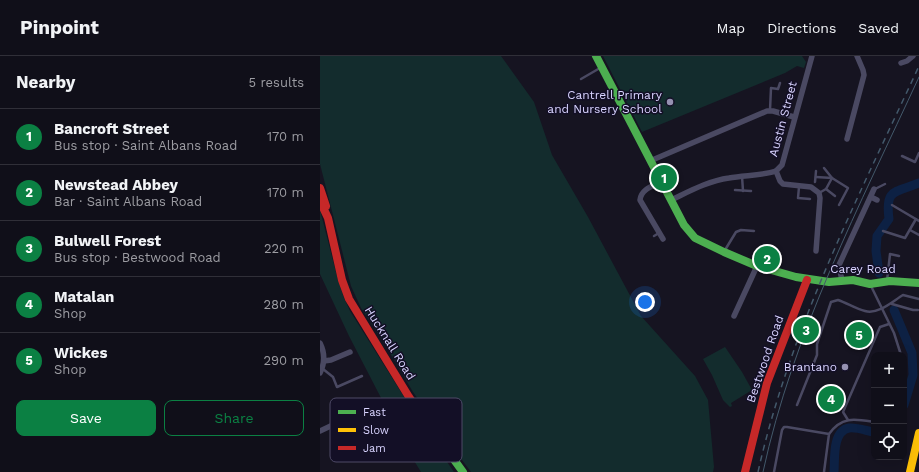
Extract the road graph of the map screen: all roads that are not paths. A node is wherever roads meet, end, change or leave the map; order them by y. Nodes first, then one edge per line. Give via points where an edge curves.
1 (596, 56) edge
2 (812, 56) edge
3 (856, 56) edge
4 (913, 56) edge
5 (906, 63) dead end
6 (602, 67) junction
7 (582, 79) dead end
8 (780, 83) dead end
9 (770, 110) junction
10 (794, 117) junction
11 (846, 139) dead end
12 (919, 153) edge
13 (902, 156) dead end
14 (650, 161) junction
15 (824, 168) dead end
16 (776, 171) junction
17 (816, 171) dead end
18 (742, 176) junction
19 (816, 177) junction
20 (832, 178) junction
21 (661, 182) junction
22 (815, 182) dead end
23 (885, 184) dead end
24 (799, 186) junction
25 (874, 189) joint
26 (735, 190) dead end
27 (826, 190) junction
28 (321, 191) edge
29 (743, 191) junction
30 (751, 191) dead end
31 (819, 193) junction
32 (835, 196) dead end
33 (810, 199) dead end
34 (671, 200) junction
35 (320, 201) edge
36 (892, 205) dead end
37 (839, 206) dead end
38 (326, 213) junction
39 (916, 219) junction
40 (919, 220) edge
41 (910, 230) junction
42 (754, 231) dead end
43 (883, 231) dead end
44 (919, 235) edge
45 (663, 239) dead end
46 (816, 251) dead end
47 (724, 252) junction
48 (899, 256) dead end
49 (757, 266) junction
50 (807, 280) junction
51 (842, 281) junction
52 (887, 281) junction
53 (919, 283) edge
54 (870, 284) junction
55 (919, 299) edge
56 (892, 304) junction
57 (882, 308) junction
58 (919, 310) edge
59 (734, 316) dead end
60 (889, 324) junction
61 (320, 343) edge
62 (341, 348) dead end
63 (899, 352) edge
64 (324, 361) junction
65 (321, 371) edge
66 (362, 376) dead end
67 (410, 398) edge
68 (797, 405) dead end
69 (848, 420) junction
70 (871, 421) edge
71 (330, 425) edge
72 (320, 430) edge
73 (919, 433) edge
74 (829, 434) junction
75 (456, 462) edge
76 (463, 472) edge
77 (745, 472) edge
78 (774, 472) edge
79 (824, 472) edge
80 (910, 472) edge

1 - 6 street, Carey Road
2 - 10 street, Austin Street
3 - 11 street via 864,75
4 - 5 street
6 - 7 lane
6 - 14 street, Carey Road
8 - 9 lane via 778,89 771,88
9 - 10 street
9 - 14 street
10 - 16 street, Austin Street via 782,165
12 - 13 lane via 915,162
14 - 21 street, Carey Road
15 - 20 lane
16 - 18 street
16 - 24 street, Austin Street via 783,184
17 - 19 lane
18 - 29 lane
18 - 34 street via 707,183
19 - 20 lane
19 - 22 lane
20 - 27 lane
20 - 37 lane via 848,188
21 - 34 street, Carey Road
21 - 45 street via 640,196 657,235
23 - 25 lane
24 - 31 street via 811,187
24 - 33 lane via 798,198
25 - 51 street via 874,198 839,265
26 - 29 lane
27 - 31 lane
27 - 32 lane
28 - 38 street, Hucknall Road via 327,208
29 - 30 lane
31 - 46 street
34 - 47 street, Carey Road via 691,234
35 - 38 street, Hucknall Road
36 - 39 lane
38 - 67 street, Hucknall Road via 349,299
39 - 40 lane
39 - 41 lane
41 - 43 lane via 905,238
41 - 44 lane
42 - 47 lane via 736,232
47 - 49 street, Carey Road
48 - 52 lane via 890,254
49 - 50 street, Carey Road
49 - 59 street
50 - 51 street, Carey Road
50 - 77 street, Bestwood Road via 767,382
51 - 54 street, Carey Road via 853,280
52 - 53 street, Carey Road
52 - 54 street, Carey Road
54 - 57 lane
55 - 56 lane via 905,295
56 - 57 lane
56 - 58 lane
57 - 60 lane
57 - 68 lane via 866,312 838,300 831,302 817,344 817,355
60 - 63 lane
60 - 69 lane via 880,327 843,412
61 - 64 street
62 - 64 street via 347,353
64 - 65 street
65 - 66 lane via 333,377 337,387
69 - 70 lane
69 - 74 lane
71 - 72 street
73 - 80 street
74 - 78 lane via 783,428
74 - 79 lane
75 - 76 street, Hucknall Road

